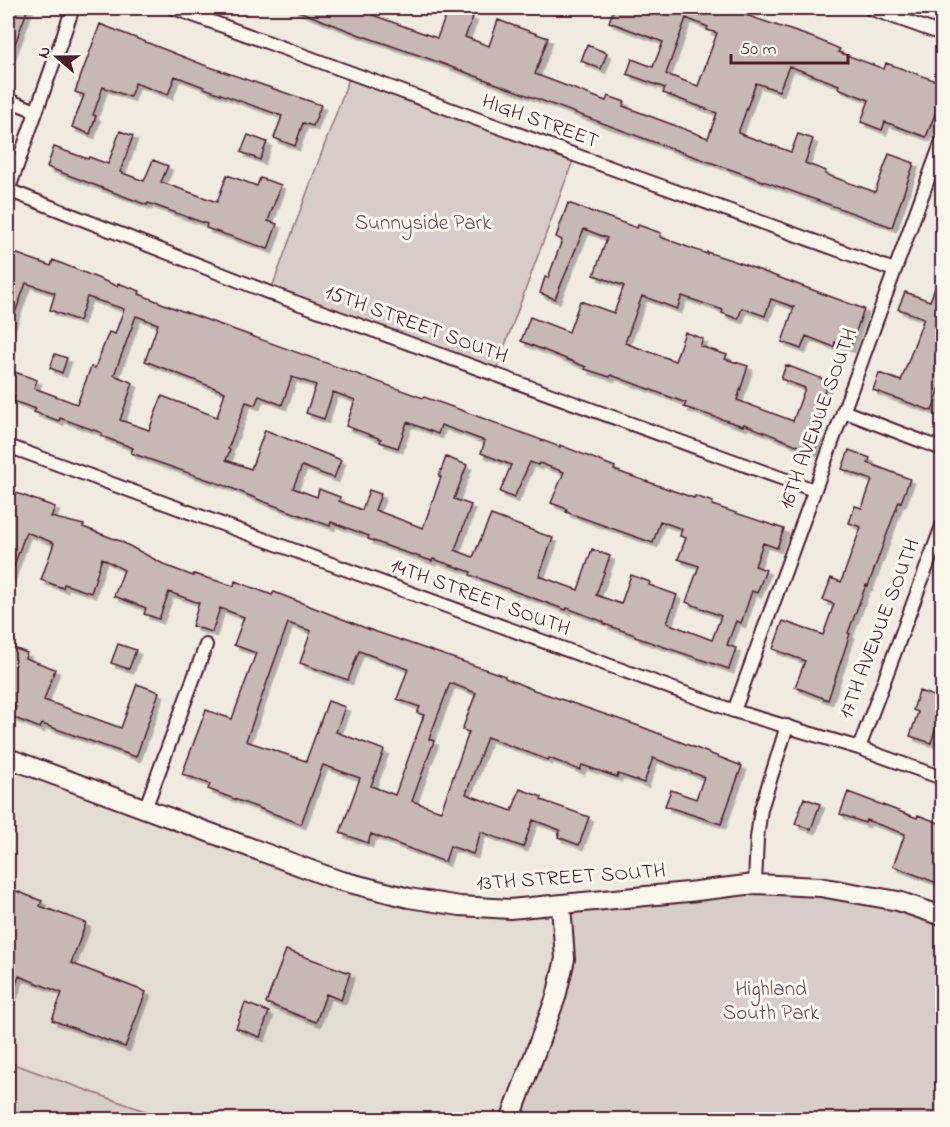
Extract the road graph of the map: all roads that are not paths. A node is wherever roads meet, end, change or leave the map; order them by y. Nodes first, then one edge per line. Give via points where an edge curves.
1 (73, 8) edge
2 (174, 8) edge
3 (869, 8) edge
4 (942, 34) edge
5 (8, 100) edge
6 (36, 111) junction
7 (942, 141) edge
8 (8, 191) edge
9 (894, 270) junction
10 (843, 411) junction
11 (8, 446) edge
12 (942, 449) edge
13 (814, 490) junction
14 (942, 526) edge
15 (206, 645) dead end
16 (734, 711) junction
17 (787, 726) junction
18 (859, 748) junction
19 (8, 758) edge
20 (942, 778) edge
21 (145, 809) junction
22 (754, 884) junction
23 (561, 904) junction
24 (942, 916) edge
25 (510, 1119) edge

1 - 6 street
2 - 9 street, HIGH STREET
3 - 4 street
5 - 6 street
6 - 8 street
7 - 9 street, 16TH AVENUE SOUTH
8 - 13 street, 15TH STREET SOUTH via 270,293
9 - 10 street, 16TH AVENUE SOUTH
10 - 12 street
10 - 13 street, 16TH AVENUE SOUTH
11 - 16 street, 14TH STREET SOUTH
13 - 16 street, 16TH AVENUE SOUTH
14 - 18 street, 17TH AVENUE SOUTH
15 - 21 street
16 - 17 street, 14TH STREET SOUTH
17 - 18 street, 14TH STREET SOUTH
17 - 22 street via 761,809
18 - 20 street, 14TH STREET SOUTH
19 - 21 street, 13TH STREET SOUTH
21 - 23 street, 13TH STREET SOUTH via 338,880 409,898 510,909
22 - 23 street, 13TH STREET SOUTH
22 - 24 street, 13TH STREET SOUTH via 820,887 898,902
23 - 25 street via 565,960

